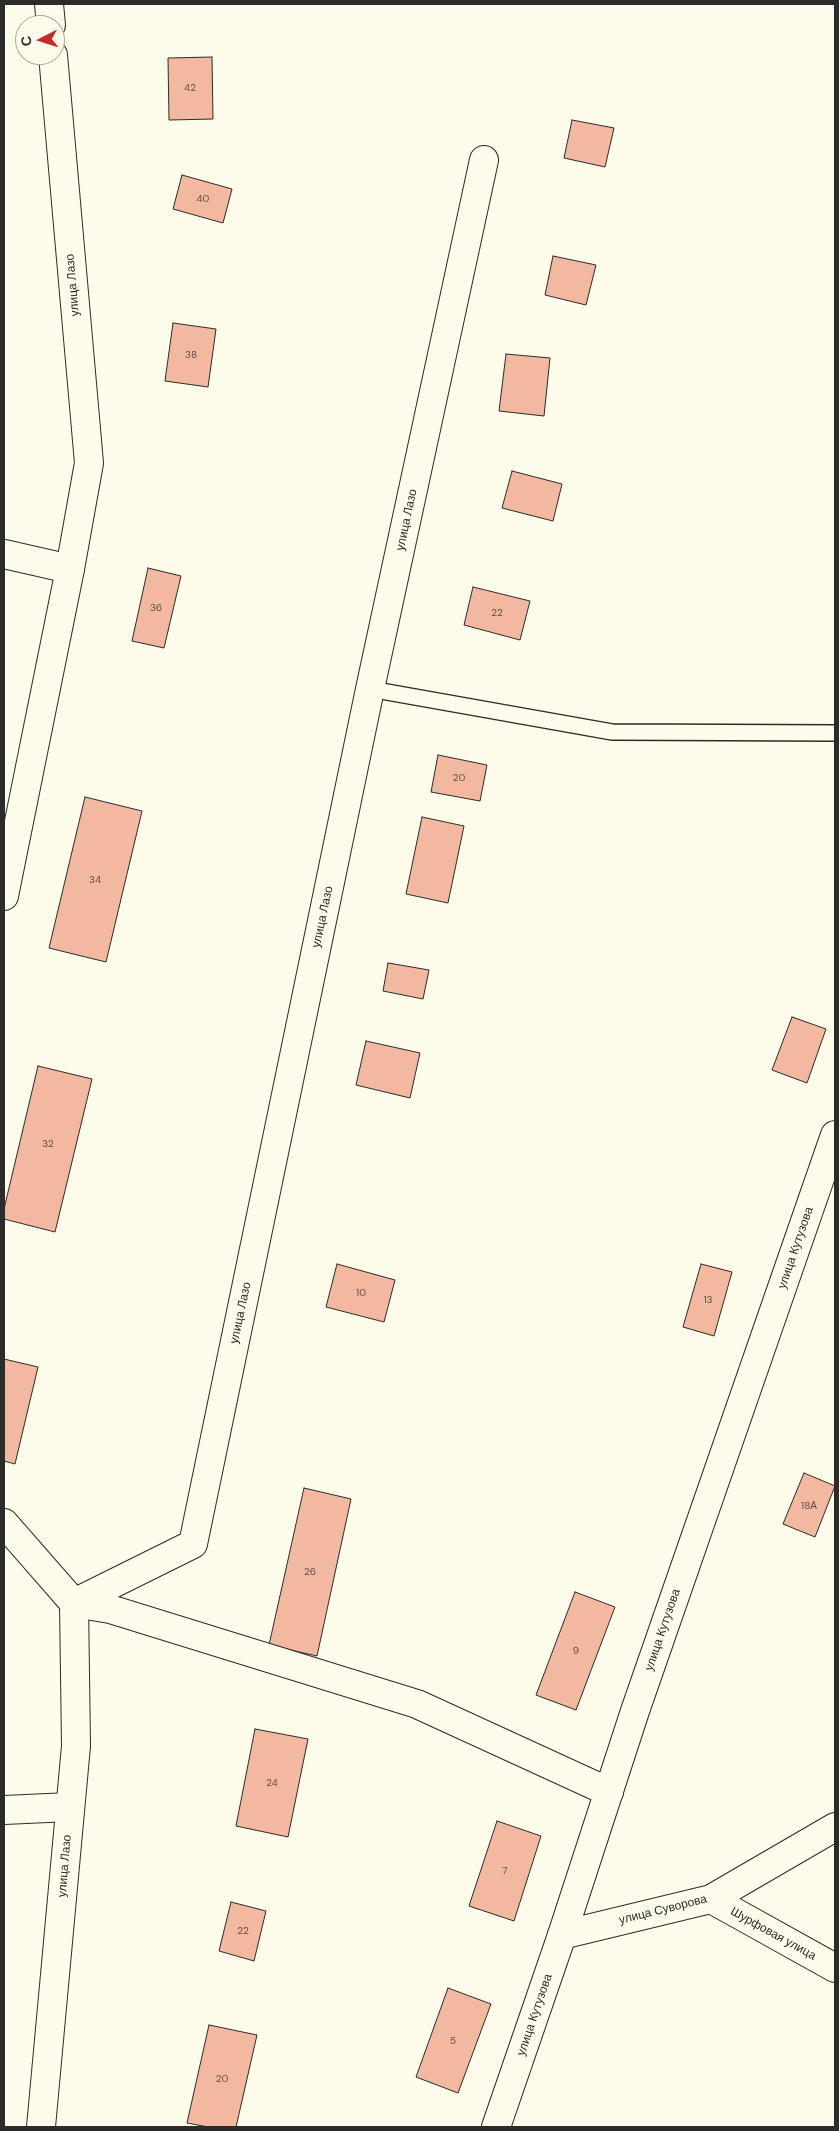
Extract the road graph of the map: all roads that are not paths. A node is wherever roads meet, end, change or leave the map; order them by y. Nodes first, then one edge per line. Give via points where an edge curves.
1 (54, 65) edge
2 (484, 160) dead end
3 (4, 554) edge
4 (70, 570) junction
5 (370, 689) junction
6 (835, 733) edge
7 (4, 896) edge
8 (835, 1135) edge
9 (4, 1523) edge
10 (74, 1604) junction
11 (609, 1792) junction
12 (70, 1807) junction
13 (4, 1810) edge
14 (835, 1827) edge
15 (711, 1899) junction
16 (562, 1935) junction
17 (835, 1968) edge
18 (41, 2127) edge
19 (496, 2127) edge

1 - 4 street, улица Лазо via 89,463
2 - 5 street, улица Лазо
3 - 4 street
4 - 7 street, улица Лазо
5 - 6 lane via 612,732
5 - 10 street, улица Лазо via 194,1544
8 - 11 street, улица Кутузова
9 - 10 street
10 - 11 street via 110,1609 417,1704
10 - 12 street, улица Лазо via 76,1746
11 - 16 street, улица Кутузова
12 - 13 street
12 - 18 street, улица Лазо
14 - 15 street, улица Суворова
15 - 16 street, улица Суворова
15 - 17 street, Шурфовая улица
16 - 19 street, улица Кутузова

